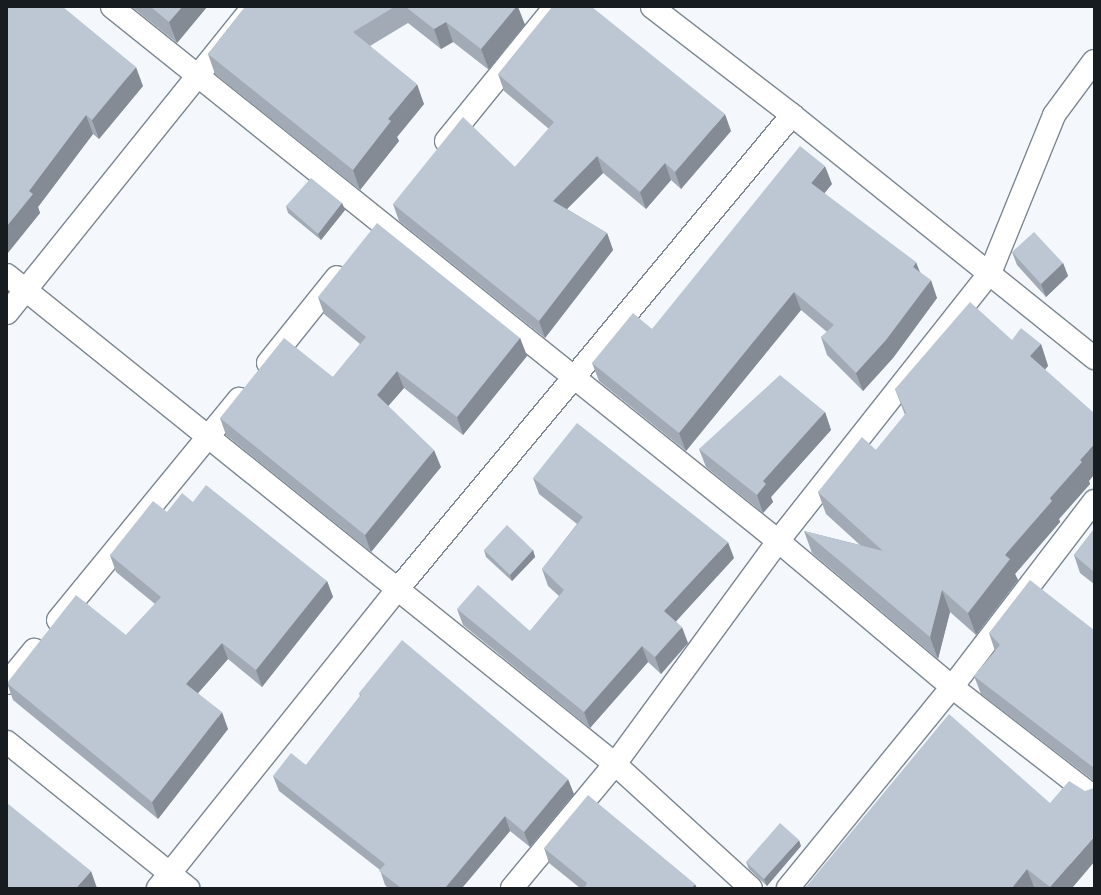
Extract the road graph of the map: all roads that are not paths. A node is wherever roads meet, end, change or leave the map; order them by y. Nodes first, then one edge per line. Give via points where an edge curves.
1 (112, 7) edge
2 (253, 7) edge
3 (555, 7) edge
4 (652, 7) edge
5 (1094, 61) edge
6 (197, 76) junction
7 (792, 115) junction
8 (435, 155) edge
9 (396, 204) edge
10 (381, 222) junction
11 (366, 241) edge
12 (351, 259) edge
13 (990, 273) junction
14 (7, 275) edge
15 (25, 290) junction
16 (7, 313) edge
17 (1094, 358) edge
18 (575, 378) junction
19 (208, 438) junction
20 (1094, 500) edge
21 (778, 541) junction
22 (397, 590) junction
23 (7, 683) edge
24 (952, 687) junction
25 (7, 742) edge
26 (615, 764) junction
27 (1094, 797) edge
28 (164, 881) edge
29 (188, 888) edge
30 (512, 888) edge
31 (751, 888) edge
32 (788, 888) edge

1 - 6 street
2 - 6 street
3 - 8 street
4 - 7 street
5 - 13 street via 1054,115
6 - 10 street
6 - 15 street
7 - 13 street
7 - 18 street
9 - 10 street
10 - 11 street
10 - 18 street
12 - 19 street
13 - 17 street
13 - 21 street
14 - 15 street
15 - 16 street
15 - 19 street
18 - 21 street
18 - 22 street
19 - 22 street
19 - 23 street
20 - 24 street
21 - 24 street
21 - 26 street
22 - 26 street
22 - 28 street
24 - 27 street
24 - 32 street
25 - 28 street
26 - 30 street
26 - 31 street
28 - 29 street

